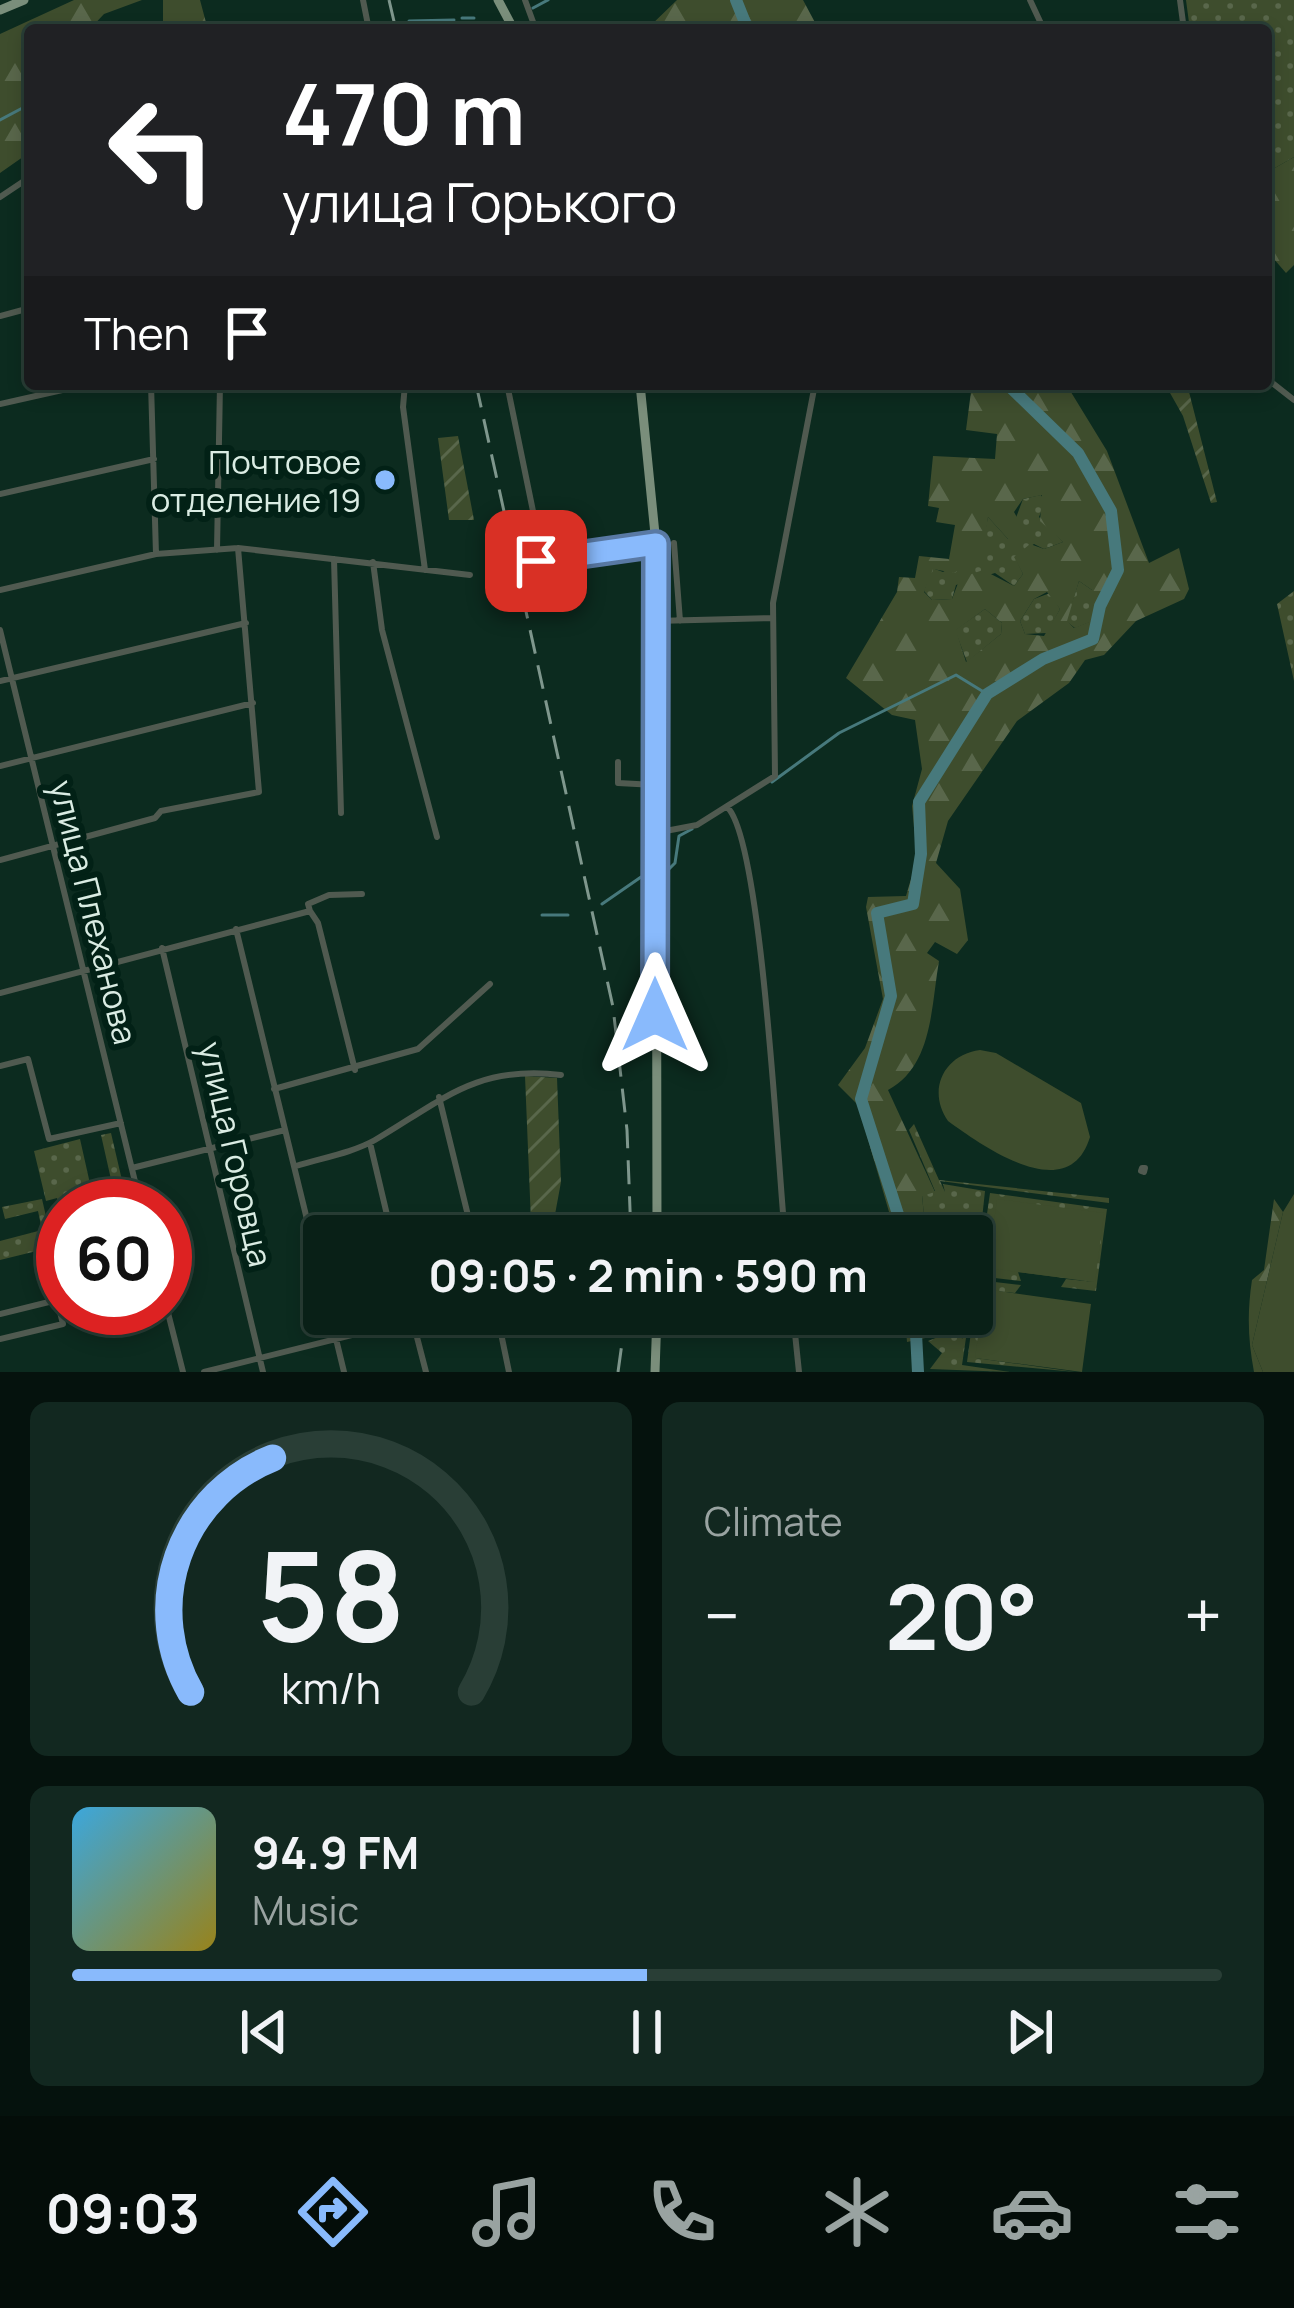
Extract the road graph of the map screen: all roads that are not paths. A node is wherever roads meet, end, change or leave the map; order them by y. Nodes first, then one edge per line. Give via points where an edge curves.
1 (24, 0) edge
2 (0, 10) edge
3 (62, 390) edge
4 (152, 390) edge
5 (220, 390) edge
6 (404, 390) edge
7 (508, 390) edge
8 (641, 390) edge
9 (814, 390) edge
10 (0, 404) edge
11 (154, 459) junction
12 (0, 494) edge
13 (674, 542) dead end
14 (656, 544) junction
15 (238, 548) junction
16 (217, 550) junction
17 (155, 554) junction
18 (334, 558) junction
19 (373, 562) junction
20 (425, 570) junction
21 (470, 575) dead end
22 (0, 590) edge
23 (772, 617) junction
24 (655, 621) junction
25 (680, 621) junction
26 (247, 623) junction
27 (0, 630) edge
28 (12, 679) junction
29 (0, 681) edge
30 (253, 703) junction
31 (31, 758) junction
32 (618, 762) dead end
33 (0, 766) edge
34 (655, 785) junction
35 (727, 807) junction
36 (341, 813) dead end
37 (656, 833) junction
38 (437, 837) dead end
39 (53, 847) junction
40 (0, 860) edge
41 (362, 894) dead end
42 (310, 911) junction
43 (236, 929) junction
44 (162, 948) junction
45 (82, 967) junction
46 (490, 984) dead end
47 (0, 993) edge
48 (0, 1066) edge
49 (355, 1070) junction
50 (561, 1076) dead end
51 (274, 1089) junction
52 (439, 1097) junction
53 (121, 1123) junction
54 (285, 1130) junction
55 (370, 1143) junction
56 (210, 1148) junction
57 (296, 1166) junction
58 (132, 1168) junction
59 (135, 1179) edge
60 (307, 1215) edge
61 (387, 1215) edge
62 (468, 1215) edge
63 (656, 1215) edge
64 (782, 1215) edge
65 (0, 1314) edge
66 (174, 1335) edge
67 (335, 1335) edge
68 (353, 1335) edge
69 (417, 1335) edge
70 (501, 1335) edge
71 (656, 1335) edge
72 (795, 1335) edge
73 (0, 1339) edge
74 (336, 1340) junction
75 (260, 1358) junction
76 (183, 1372) edge
77 (204, 1372) edge
78 (263, 1372) edge
79 (344, 1372) edge
80 (426, 1372) edge
81 (508, 1372) edge
82 (655, 1372) edge
83 (799, 1372) edge

1 - 2 main road
3 - 10 street
4 - 11 street
5 - 16 street
6 - 20 street
7 - 14 street via 539,560
8 - 14 main road
9 - 23 street
11 - 12 street
11 - 17 street
13 - 25 street
14 - 24 main road
15 - 16 street
15 - 18 street
15 - 26 street
16 - 17 street
17 - 22 street
18 - 19 street
18 - 36 street
19 - 20 street
19 - 38 street via 382,630
20 - 21 street
23 - 25 street
23 - 35 street via 775,776
24 - 25 street
24 - 34 main road
26 - 28 street
26 - 30 street
27 - 28 street, улица Плеханова
28 - 29 street
28 - 31 street, улица Плеханова
30 - 31 street
30 - 39 street via 262,784 255,794 161,812
31 - 33 street
31 - 39 street, улица Плеханова
32 - 34 street via 618,783
34 - 37 main road
35 - 37 street via 697,825
35 - 64 street via 746,850
37 - 63 main road
39 - 40 street
39 - 45 street, улица Плеханова
41 - 42 street via 317,898
42 - 43 street
42 - 49 street
43 - 44 street
43 - 51 street
44 - 45 street
44 - 56 street, улица Горовца
45 - 47 street
45 - 53 street, улица Плеханова
46 - 49 street via 418,1048
48 - 53 street via 28,1059 49,1139
49 - 51 street
50 - 52 street via 519,1070
51 - 54 street
52 - 55 street
52 - 62 street
53 - 58 street, улица Плеханова
54 - 56 street
54 - 57 street
55 - 57 street
55 - 61 street
56 - 58 street
56 - 75 street, улица Горовца
57 - 60 street
58 - 59 street, улица Плеханова
65 - 73 street via 57,1300 63,1324
66 - 76 street
67 - 74 street
68 - 74 street
69 - 80 street
70 - 81 street
71 - 82 main road
72 - 83 street
74 - 75 street
74 - 79 street
75 - 77 street
75 - 78 street, улица Горовца

